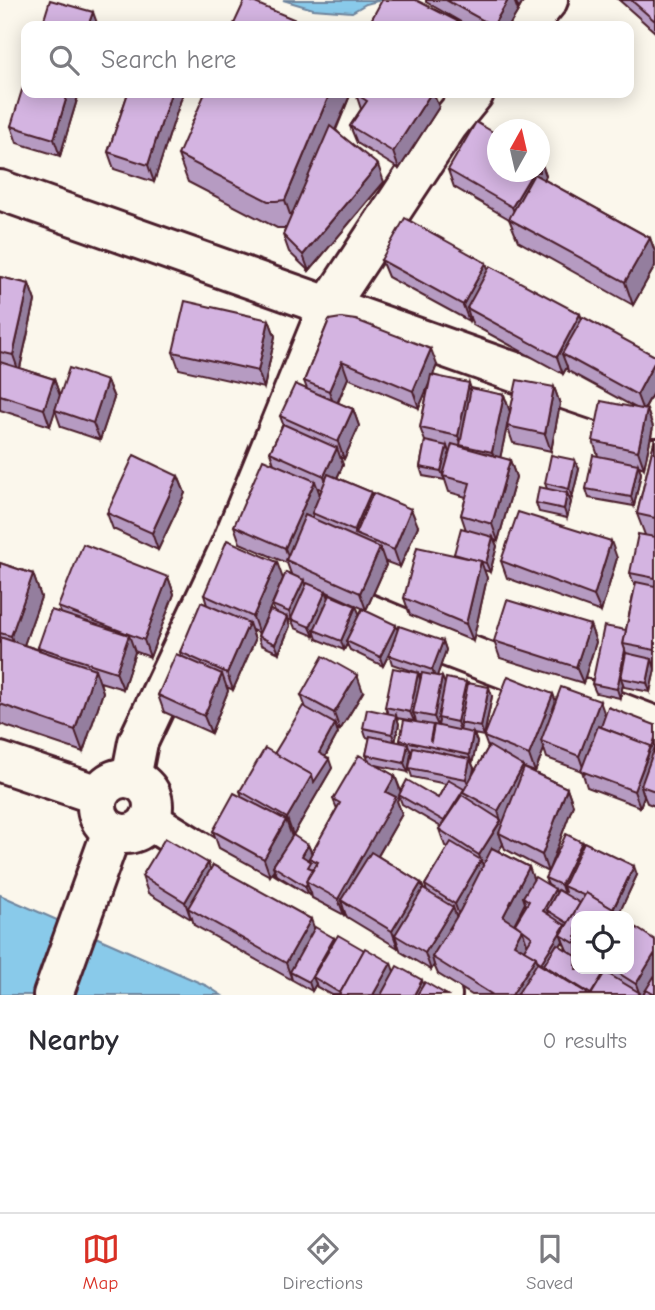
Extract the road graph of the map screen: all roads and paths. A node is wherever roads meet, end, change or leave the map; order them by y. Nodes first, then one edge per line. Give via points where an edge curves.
1 (548, 0) edge
2 (531, 21) edge
3 (470, 98) edge
4 (0, 190) edge
5 (328, 307) junction
6 (655, 417) edge
7 (231, 545) junction
8 (655, 726) edge
9 (0, 762) edge
10 (115, 787) junction
11 (149, 820) junction
12 (108, 843) junction
13 (53, 995) edge
14 (442, 995) edge

1 - 2 street
3 - 5 street
4 - 5 street
5 - 6 street
5 - 7 street
7 - 8 street via 337,601
7 - 10 street
9 - 10 street
10 - 11 street via 145,786 153,802
10 - 12 street via 97,805
11 - 12 street via 143,828
11 - 14 street
12 - 13 street

